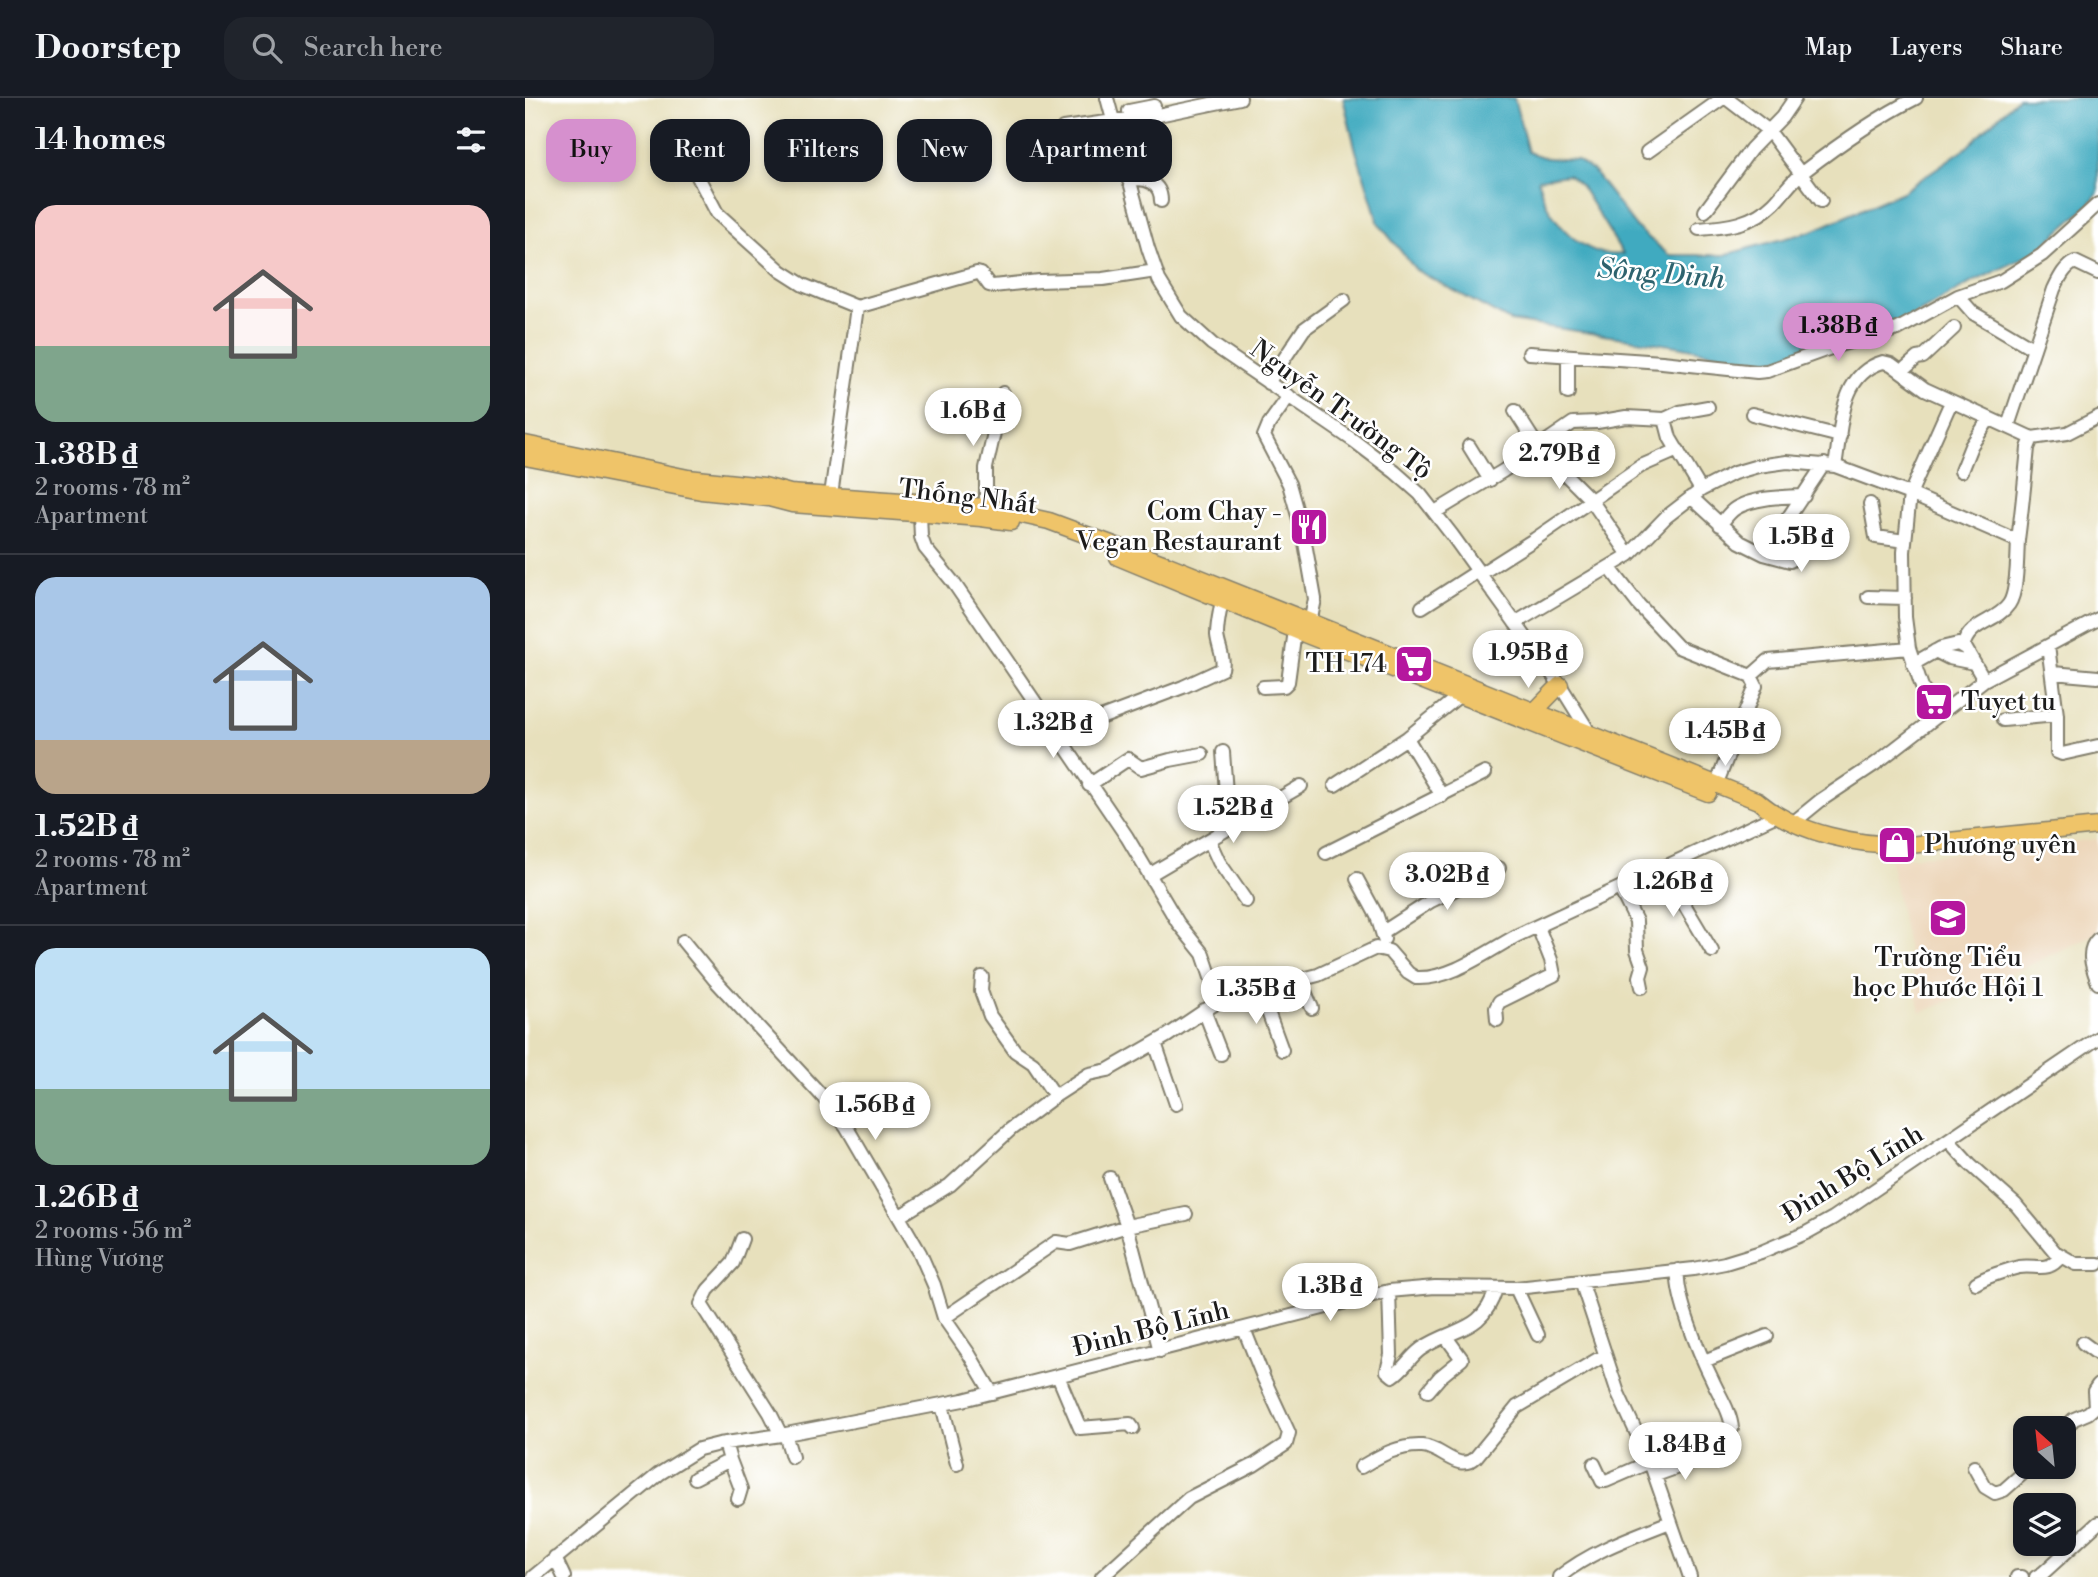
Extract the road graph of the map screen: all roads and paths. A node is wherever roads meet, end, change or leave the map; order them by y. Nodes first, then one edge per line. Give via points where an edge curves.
1 (1107, 98) edge
2 (1240, 98) edge
3 (1725, 98) edge
4 (1795, 98) edge
5 (1916, 98) edge
6 (1154, 106) dead end
7 (1112, 118) junction
8 (1107, 119) edge
9 (1769, 131) junction
10 (1647, 152) dead end
11 (1801, 172) junction
12 (701, 182) edge
13 (1129, 182) edge
14 (1150, 182) edge
15 (1161, 201) dead end
16 (1821, 201) dead end
17 (2098, 204) edge
18 (1705, 211) dead end
19 (1699, 229) dead end
20 (1156, 271) junction
21 (2098, 273) edge
22 (1958, 296) junction
23 (1344, 300) dead end
24 (857, 307) junction
25 (1954, 328) dead end
26 (2034, 349) junction
27 (1529, 353) dead end
28 (1568, 356) junction
29 (1902, 371) junction
30 (1268, 383) junction
31 (1003, 393) dead end
32 (1568, 393) dead end
33 (1289, 396) junction
34 (1951, 402) junction
35 (1708, 407) dead end
36 (1515, 411) dead end
37 (1752, 414) dead end
38 (2098, 417) edge
39 (1665, 419) junction
40 (1989, 419) junction
41 (2008, 426) junction
42 (1840, 436) junction
43 (2032, 438) junction
44 (525, 444) edge
45 (1469, 446) dead end
46 (1538, 447) junction
47 (1678, 450) junction
48 (546, 454) junction
49 (525, 457) edge
50 (1829, 465) junction
51 (1961, 471) dead end
52 (1490, 480) junction
53 (1696, 494) junction
54 (1910, 494) junction
55 (831, 495) junction
56 (1804, 496) junction
57 (1591, 500) junction
58 (847, 502) junction
59 (1870, 504) dead end
60 (986, 507) junction
61 (1435, 512) junction
62 (920, 514) junction
63 (1720, 525) junction
64 (1810, 527) dead end
65 (1905, 541) junction
66 (2018, 541) junction
67 (1764, 554) junction
68 (1629, 555) junction
69 (1609, 567) junction
70 (1479, 572) junction
71 (1868, 597) dead end
72 (1905, 598) junction
73 (1222, 600) junction
74 (1422, 607) dead end
75 (2098, 620) edge
76 (1515, 623) junction
77 (1303, 626) junction
78 (1333, 638) junction
79 (2048, 646) junction
80 (1963, 647) junction
81 (1909, 648) junction
82 (1935, 651) junction
83 (1974, 663) junction
84 (1913, 664) junction
85 (2053, 673) junction
86 (1751, 676) junction
87 (2098, 677) edge
88 (1984, 680) junction
89 (1560, 685) junction
90 (1263, 687) dead end
91 (1460, 695) junction
92 (1940, 713) junction
93 (2057, 715) junction
94 (1530, 716) junction
95 (2003, 720) dead end
96 (1059, 738) junction
97 (1407, 738) junction
98 (1585, 738) junction
99 (2098, 746) edge
100 (1223, 751) dead end
101 (1202, 754) dead end
102 (1485, 773) dead end
103 (1089, 785) junction
104 (1335, 785) dead end
105 (1716, 785) junction
106 (1301, 786) dead end
107 (1442, 796) junction
108 (1773, 813) junction
109 (1242, 821) junction
110 (1794, 822) junction
111 (2098, 825) edge
112 (1209, 840) junction
113 (1326, 853) dead end
114 (1499, 868) dead end
115 (1663, 869) junction
116 (1149, 875) junction
117 (1357, 879) dead end
118 (1620, 889) junction
119 (1246, 901) dead end
120 (1538, 927) junction
121 (1383, 932) junction
122 (2098, 939) edge
123 (683, 941) dead end
124 (1386, 949) junction
125 (1711, 951) dead end
126 (982, 977) dead end
127 (1300, 980) junction
128 (2098, 983) edge
129 (1641, 987) dead end
130 (1260, 990) junction
131 (1219, 1001) junction
132 (1312, 1008) dead end
133 (1203, 1010) junction
134 (1497, 1020) dead end
135 (2098, 1038) edge
136 (1155, 1043) junction
137 (1282, 1050) dead end
138 (1221, 1054) dead end
139 (1055, 1096) junction
140 (1176, 1104) dead end
141 (1949, 1141) junction
142 (1110, 1178) dead end
143 (1186, 1214) dead end
144 (900, 1216) junction
145 (1126, 1226) junction
146 (741, 1240) dead end
147 (2061, 1256) junction
148 (2098, 1264) edge
149 (1678, 1270) junction
150 (1581, 1281) junction
151 (1976, 1283) dead end
152 (1496, 1289) junction
153 (1515, 1289) junction
154 (1389, 1290) junction
155 (944, 1318) junction
156 (1244, 1329) junction
157 (1538, 1335) dead end
158 (1767, 1336) dead end
159 (1446, 1337) junction
160 (2083, 1343) dead end
161 (1160, 1351) junction
162 (1605, 1354) junction
163 (2098, 1354) edge
164 (1704, 1361) junction
165 (1058, 1376) junction
166 (2098, 1385) edge
167 (1428, 1391) dead end
168 (992, 1393) junction
169 (942, 1405) junction
170 (2076, 1418) edge
171 (1133, 1428) dead end
172 (783, 1435) junction
173 (725, 1443) junction
174 (1645, 1449) junction
175 (792, 1457) dead end
176 (1703, 1458) dead end
177 (730, 1460) junction
178 (1650, 1462) junction
179 (957, 1464) dead end
180 (1594, 1464) dead end
181 (1361, 1467) dead end
182 (1974, 1467) dead end
183 (1656, 1475) junction
184 (695, 1478) dead end
185 (2016, 1479) edge
186 (738, 1499) dead end
187 (1670, 1522) junction
188 (2098, 1523) edge
189 (555, 1558) junction
190 (1688, 1573) edge
191 (533, 1577) edge
192 (564, 1577) edge
193 (1102, 1577) edge
194 (1559, 1577) edge
195 (2036, 1577) edge

1 - 7 street, Nguyễn Trường Tộ
2 - 7 street via 1158,115
3 - 9 street
3 - 10 street
4 - 9 street
5 - 11 street
6 - 7 street
7 - 8 street
9 - 11 street
9 - 18 street
11 - 16 street
11 - 19 street via 1772,206 1745,222
12 - 24 street via 717,213 781,271
13 - 20 street, Nguyễn Trường Tộ
14 - 15 street via 1159,190
17 - 22 street via 2020,270 1989,287
20 - 24 street via 993,286 978,273
20 - 30 street, Nguyễn Trường Tộ via 1169,299 1194,330
21 - 26 street via 2075,262 2064,271
22 - 26 street via 1973,313
22 - 28 street via 1898,329 1757,373
23 - 30 street via 1304,329
24 - 55 street
25 - 29 street
26 - 41 street
27 - 28 street
28 - 32 street
29 - 34 street
29 - 42 street via 1883,362 1857,379 1843,407
30 - 33 street, Nguyễn Trường Tộ
31 - 60 street via 986,468
33 - 61 street, Nguyễn Trường Tộ via 1395,472
33 - 77 street via 1264,436 1289,484 1304,537 1315,599
34 - 40 street
34 - 54 street
35 - 39 street
36 - 46 street
37 - 42 street
38 - 43 street via 2067,433
39 - 46 street via 1577,422
39 - 47 street
40 - 41 street
40 - 51 street
41 - 43 street
42 - 50 street
43 - 66 street
44 - 48 main road, Thống Nhất
45 - 52 street
46 - 52 street
46 - 57 street
47 - 53 street
47 - 57 street via 1650,460
48 - 49 main road, Thống Nhất
48 - 55 main road, Thống Nhất via 790,493
48 - 58 main road, Thống Nhất via 701,491 792,504
50 - 53 street via 1758,466
50 - 54 street
50 - 56 street
52 - 61 street
53 - 63 street
53 - 68 street via 1665,517
54 - 65 street
54 - 66 street
55 - 58 main road, Thống Nhất
56 - 63 street via 1743,505
56 - 67 street
57 - 68 street
57 - 70 street
58 - 60 main road, Thống Nhất
58 - 62 main road, Thống Nhất
59 - 65 street via 1876,537
60 - 77 main road, Thống Nhất via 1066,526 1168,565
61 - 70 street, Nguyễn Trường Tộ
62 - 73 main road, Thống Nhất via 993,519 1039,529
62 - 96 street via 925,548
63 - 67 street
64 - 67 street via 1790,561
65 - 72 street
66 - 80 street via 2010,603 1974,627
68 - 69 street
69 - 76 street
69 - 86 street via 1678,647
70 - 74 street
70 - 76 street, Nguyễn Trường Tộ
71 - 72 street
72 - 81 street
73 - 77 main road, Thống Nhất
73 - 96 street via 1217,626 1221,669
75 - 79 street
76 - 89 street, Nguyễn Trường Tộ
77 - 78 main road, Thống Nhất
77 - 90 street via 1288,682
78 - 91 main road, Thống Nhất
78 - 94 main road, Thống Nhất
79 - 85 street
79 - 88 street
80 - 82 street via 1952,643
80 - 83 street
81 - 84 street
81 - 86 street via 1768,662
82 - 83 street
82 - 84 street
83 - 88 street
84 - 92 street via 1923,690
85 - 87 street
85 - 93 street
86 - 105 street via 1756,686
88 - 92 street
89 - 94 main road
89 - 98 street, Nguyễn Trường Tộ
91 - 94 main road, Thống Nhất
91 - 97 street
92 - 110 street
93 - 95 street
93 - 99 street via 2059,753
94 - 98 main road, Thống Nhất
96 - 103 street
97 - 104 street
97 - 107 street
98 - 105 main road, Thống Nhất
98 - 108 main road, Thống Nhất via 1754,811
100 - 109 street via 1226,793
101 - 103 street via 1141,768 1128,759
102 - 107 street
103 - 116 street
105 - 108 main road, Thống Nhất via 1758,801
106 - 109 street
107 - 113 street
108 - 110 main road
108 - 115 street
109 - 112 street
110 - 111 main road via 1832,836 1898,845
112 - 116 street
112 - 119 street
114 - 121 street via 1431,901
115 - 118 street
115 - 125 street
116 - 131 street via 1206,959
117 - 121 street
118 - 120 street
118 - 129 street via 1636,921 1643,967
120 - 124 street via 1474,960 1423,978 1410,975
120 - 134 street via 1553,975 1499,1002
121 - 124 street
122 - 128 street via 2091,952
123 - 144 street via 824,1098
124 - 127 street via 1372,949
126 - 139 street via 981,991 990,1016 1015,1051 1033,1063
127 - 130 street
127 - 132 street
130 - 131 street
130 - 137 street
131 - 133 street
133 - 136 street
133 - 138 street
135 - 141 street, Đinh Bộ Lĩnh
136 - 139 street via 1108,1070 1089,1074
136 - 140 street
139 - 144 street via 950,1185
141 - 147 street
141 - 149 street, Đinh Bộ Lĩnh via 1798,1237 1743,1258
142 - 145 street
143 - 145 street
144 - 155 street via 929,1273
145 - 155 street via 1080,1242 1056,1242
145 - 161 street
146 - 172 street via 730,1267 701,1304
147 - 148 street via 2076,1264
147 - 151 street via 2052,1265 2019,1267
149 - 150 street, Đinh Bộ Lĩnh
149 - 164 street via 1679,1294
150 - 153 street, Đinh Bộ Lĩnh
150 - 162 street
152 - 153 street, Đinh Bộ Lĩnh
152 - 154 street, Đinh Bộ Lĩnh
152 - 159 street via 1485,1314
153 - 157 street
154 - 156 street, Đinh Bộ Lĩnh
154 - 159 street via 1389,1374 1396,1375 1421,1349
155 - 168 street
156 - 161 street, Đinh Bộ Lĩnh
156 - 193 street via 1289,1433 1286,1444 1189,1498
158 - 164 street
159 - 167 street via 1462,1359
160 - 163 street
161 - 165 street, Đinh Bộ Lĩnh
162 - 174 street
162 - 181 street via 1517,1407 1468,1463 1460,1464 1435,1448 1422,1446 1393,1450
164 - 174 street via 1732,1426 1730,1432
165 - 168 street, Đinh Bộ Lĩnh
165 - 171 street via 1080,1428 1128,1424
166 - 170 street via 2095,1407
168 - 169 street, Đinh Bộ Lĩnh
169 - 172 street, Đinh Bộ Lĩnh
169 - 179 street
172 - 173 street, Đinh Bộ Lĩnh
172 - 175 street
173 - 177 street
173 - 189 street, Đinh Bộ Lĩnh via 683,1458
174 - 178 street
176 - 183 street
177 - 184 street
177 - 186 street via 741,1489
178 - 180 street via 1606,1481
178 - 183 street
182 - 185 street via 1985,1487 1995,1493
183 - 187 street
187 - 190 street
187 - 194 street via 1620,1542
188 - 195 street
189 - 191 street, Đinh Bộ Lĩnh
189 - 192 street

